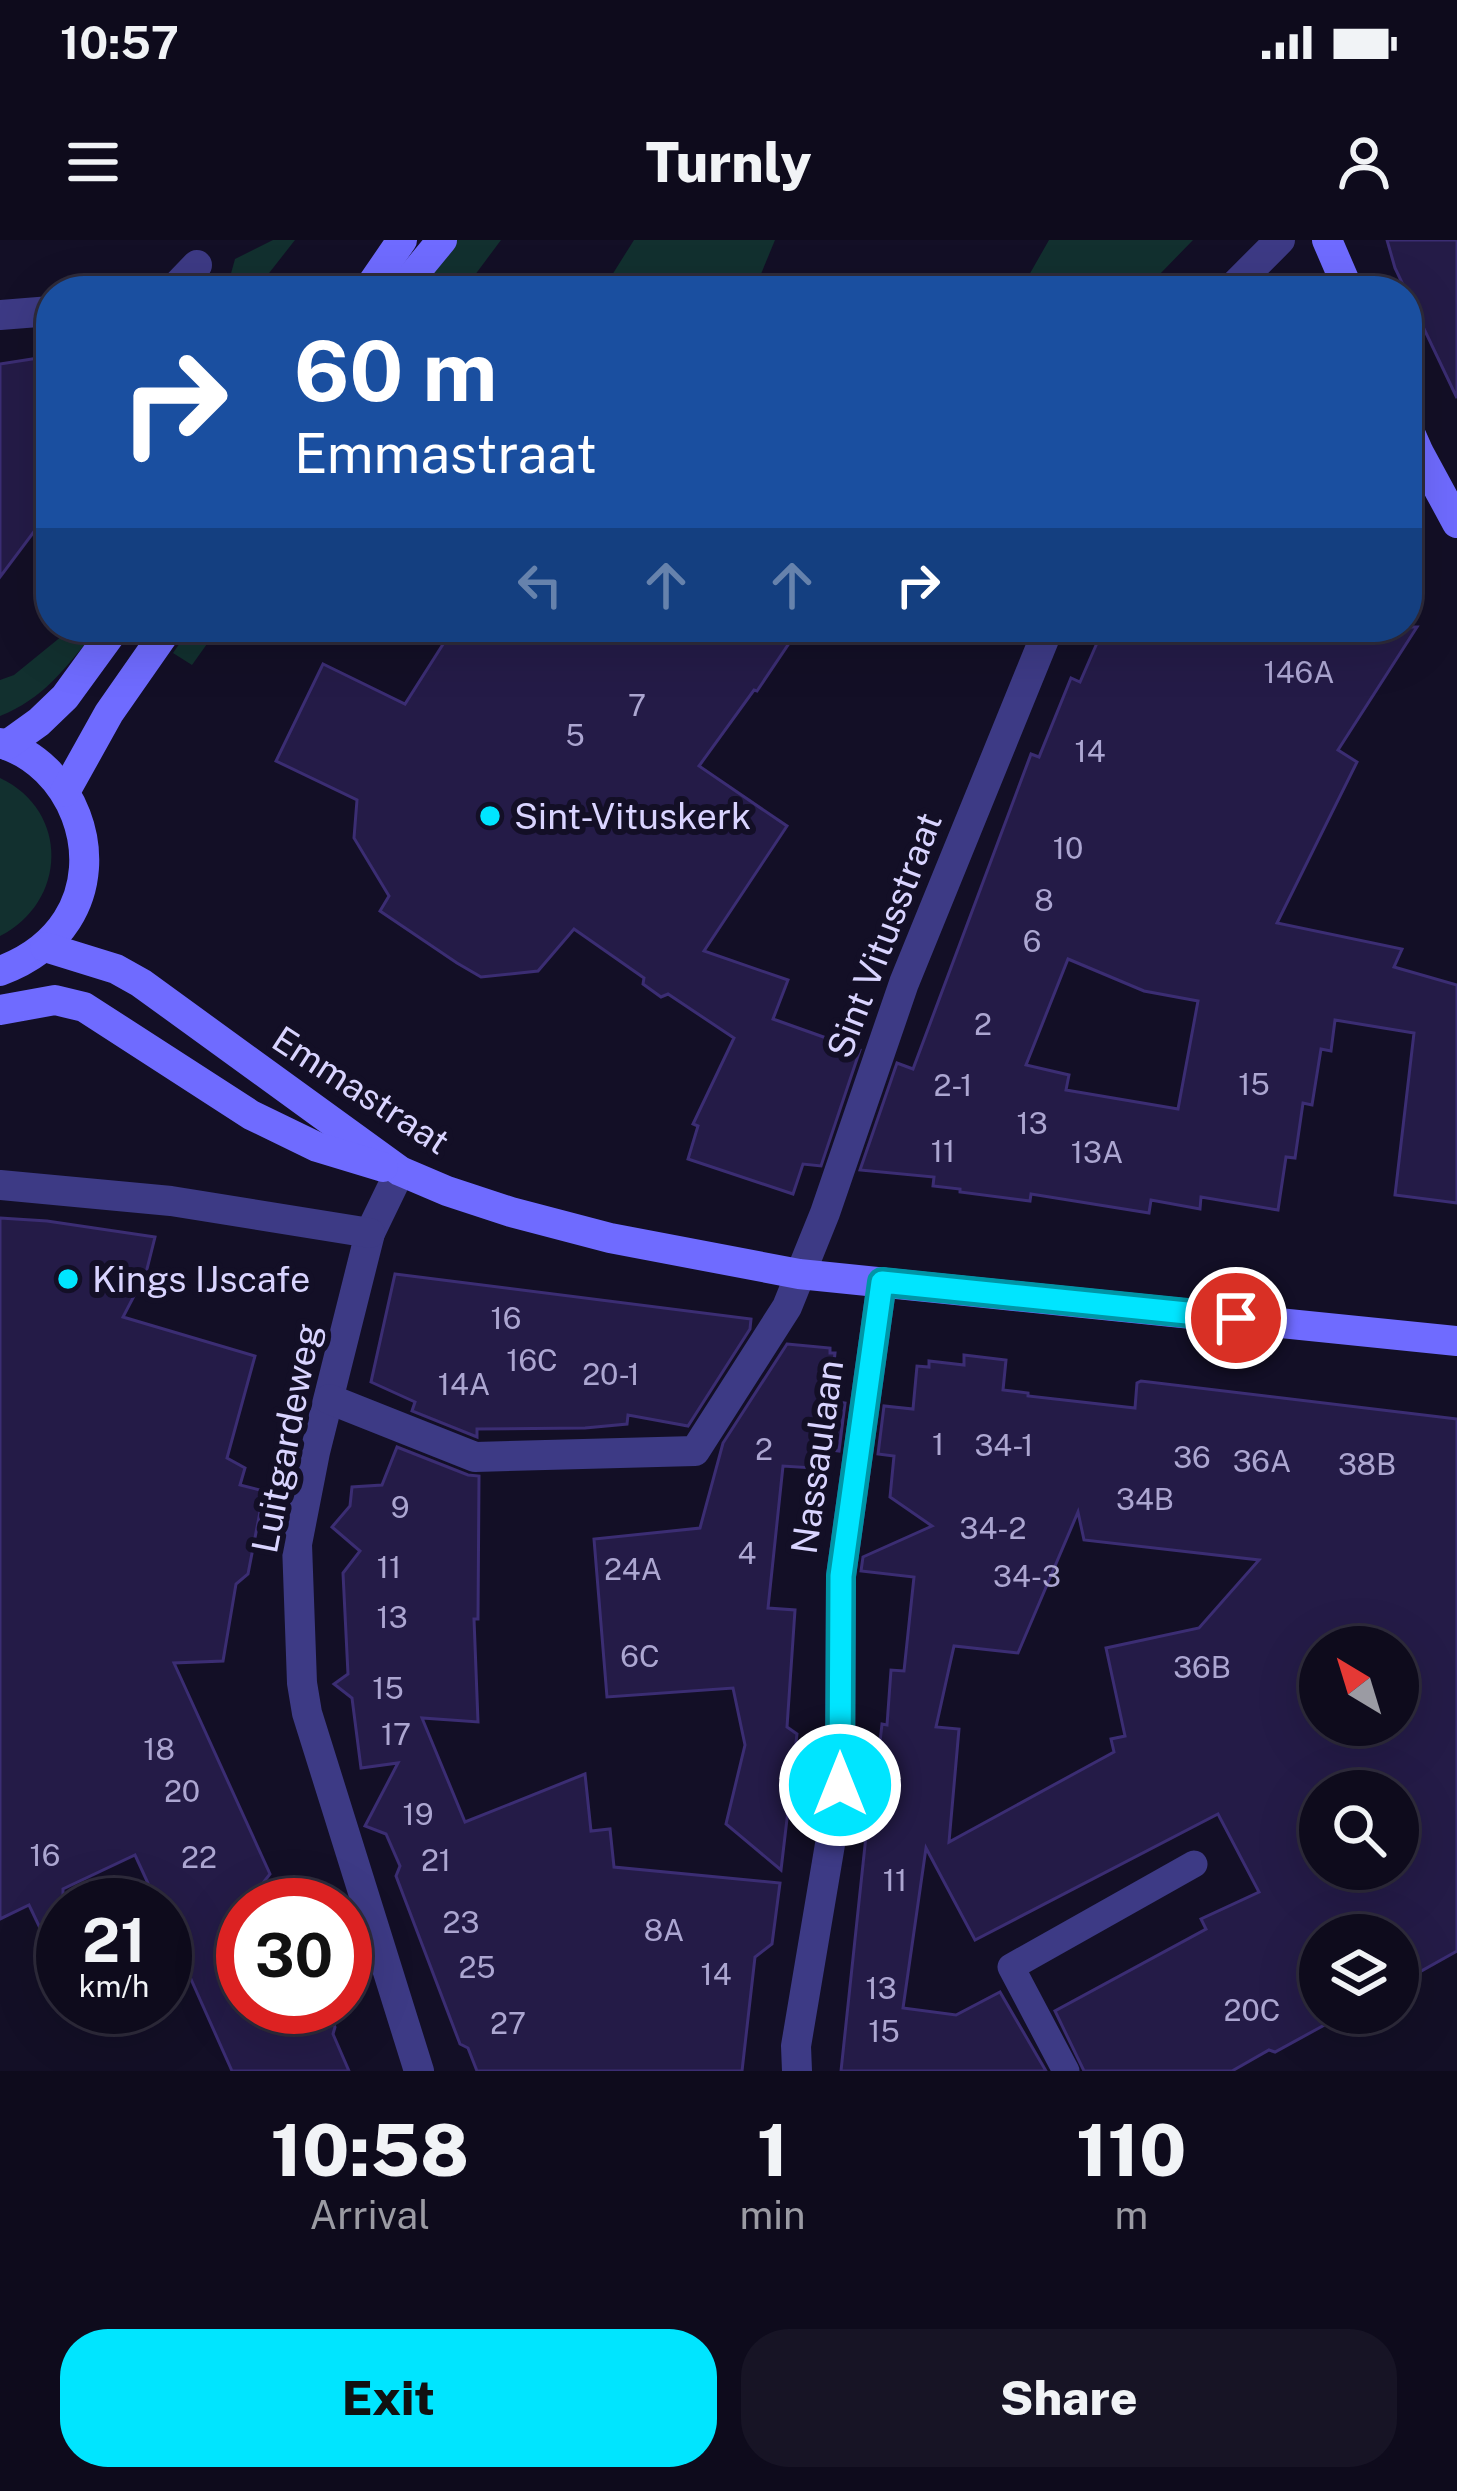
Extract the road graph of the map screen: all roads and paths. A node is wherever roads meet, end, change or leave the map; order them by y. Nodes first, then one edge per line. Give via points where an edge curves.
1 (402, 240) edge
2 (442, 240) edge
3 (1280, 240) edge
4 (1328, 240) edge
5 (197, 265) dead end
6 (186, 276) edge
7 (377, 276) edge
8 (412, 276) edge
9 (1244, 276) edge
10 (1343, 276) edge
11 (36, 312) edge
12 (0, 315) edge
13 (1422, 455) edge
14 (1457, 523) edge
15 (105, 642) edge
16 (159, 642) edge
17 (1043, 642) edge
18 (4, 744) edge
19 (65, 791) junction
20 (45, 946) junction
21 (0, 971) edge
22 (0, 1010) edge
23 (400, 1171) junction
24 (0, 1185) edge
25 (370, 1233) junction
26 (800, 1274) junction
27 (882, 1282) junction
28 (1457, 1341) edge
29 (328, 1399) junction
30 (1193, 1864) dead end
31 (419, 2071) edge
32 (797, 2071) edge
33 (1066, 2071) edge

1 - 7 main road
2 - 8 main road
3 - 9 street
4 - 10 main road
5 - 6 street
11 - 12 street
13 - 14 main road
15 - 18 main road via 65,697
16 - 19 main road
17 - 26 street, Sint Vitusstraat via 904,982
18 - 19 main road via 40,764
19 - 20 main road via 78,816 84,868 67,920
20 - 21 main road
20 - 23 main road, Emmastraat via 141,983
22 - 23 main road via 55,1000 84,1006 294,1138
23 - 25 street, Luitgardeweg
23 - 26 main road, Emmastraat via 610,1238
24 - 25 street via 171,1201
25 - 29 street, Luitgardeweg
26 - 27 main road, Emmastraat
26 - 29 street via 695,1451 475,1457
27 - 28 main road, Emmastraat
27 - 32 street, Nassaulaan via 841,1576 840,1785
29 - 31 street, Luitgardeweg via 297,1544 302,1683
30 - 33 lane via 1011,1967

